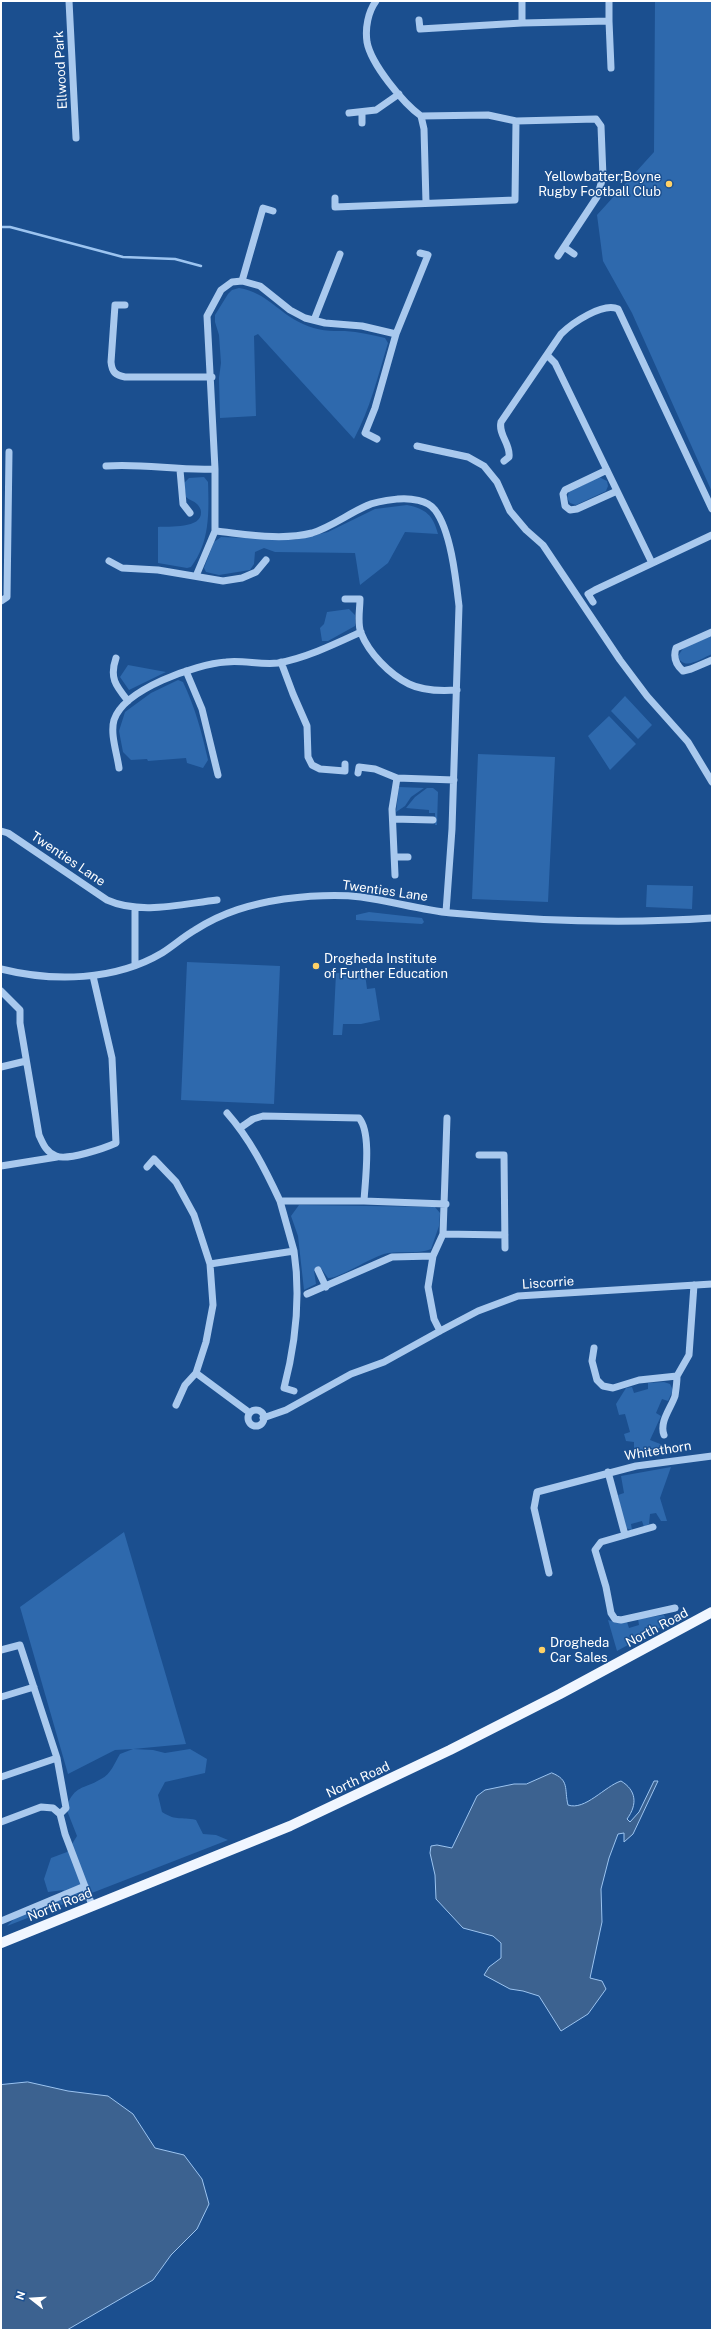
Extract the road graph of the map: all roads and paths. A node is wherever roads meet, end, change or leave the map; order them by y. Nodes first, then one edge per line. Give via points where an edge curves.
1 (69, 1) edge
2 (376, 1) edge
3 (522, 1) edge
4 (609, 1) edge
5 (419, 20) dead end
6 (609, 21) junction
7 (522, 23) junction
8 (611, 68) dead end
9 (399, 94) junction
10 (349, 113) dead end
11 (362, 113) junction
12 (421, 116) junction
13 (516, 121) junction
14 (362, 123) dead end
15 (76, 138) dead end
16 (335, 198) dead end
17 (426, 202) junction
18 (273, 211) dead end
19 (564, 247) junction
20 (420, 253) dead end
21 (340, 254) dead end
22 (574, 254) dead end
23 (558, 256) dead end
24 (242, 281) junction
25 (125, 305) dead end
26 (314, 320) junction
27 (396, 334) junction
28 (548, 356) junction
29 (212, 377) junction
30 (377, 439) dead end
31 (417, 446) dead end
32 (9, 452) dead end
33 (504, 461) dead end
34 (106, 466) dead end
35 (180, 470) junction
36 (215, 470) junction
37 (607, 470) junction
38 (617, 491) junction
39 (712, 508) edge
40 (190, 513) dead end
41 (4, 514) edge
42 (215, 531) junction
43 (712, 535) edge
44 (266, 560) dead end
45 (109, 561) dead end
46 (652, 563) junction
47 (196, 576) junction
48 (345, 599) dead end
49 (1, 601) edge
50 (594, 602) dead end
51 (361, 632) junction
52 (712, 632) edge
53 (116, 658) dead end
54 (712, 660) edge
55 (281, 662) junction
56 (186, 671) junction
57 (457, 690) junction
58 (128, 701) junction
59 (345, 764) dead end
60 (119, 768) dead end
61 (358, 773) dead end
62 (218, 775) dead end
63 (397, 778) junction
64 (454, 780) junction
65 (712, 782) edge
66 (393, 819) junction
67 (433, 820) dead end
68 (1, 831) edge
69 (408, 857) dead end
70 (395, 858) junction
71 (395, 875) dead end
72 (217, 900) dead end
73 (135, 907) junction
74 (446, 912) junction
75 (712, 918) edge
76 (135, 965) junction
77 (1, 969) edge
78 (93, 976) junction
79 (1, 991) edge
80 (26, 1061) junction
81 (1, 1067) edge
82 (227, 1113) dead end
83 (447, 1118) dead end
84 (240, 1128) junction
85 (479, 1155) dead end
86 (57, 1157) junction
87 (1, 1166) edge
88 (147, 1167) dead end
89 (280, 1201) junction
90 (364, 1201) junction
91 (446, 1204) junction
92 (443, 1234) junction
93 (505, 1235) junction
94 (505, 1248) dead end
95 (294, 1251) junction
96 (433, 1256) junction
97 (210, 1264) junction
98 (318, 1270) dead end
99 (712, 1284) edge
100 (694, 1285) junction
101 (326, 1287) junction
102 (308, 1294) dead end
103 (440, 1331) junction
104 (594, 1348) dead end
105 (196, 1372) junction
106 (677, 1376) junction
107 (294, 1391) dead end
108 (176, 1405) dead end
109 (250, 1413) junction
110 (263, 1418) junction
111 (664, 1435) dead end
112 (712, 1456) edge
113 (608, 1472) junction
114 (654, 1527) dead end
115 (625, 1535) junction
116 (549, 1573) dead end
117 (675, 1608) dead end
118 (712, 1612) edge
119 (1, 1650) edge
120 (34, 1687) junction
121 (1, 1697) edge
122 (57, 1758) junction
123 (1, 1777) edge
124 (60, 1814) junction
125 (1, 1822) edge
126 (85, 1886) junction
127 (92, 1906) junction
128 (1, 1921) edge
129 (1, 1943) edge

1 - 15 street, Ellwood Park
2 - 9 street via 368,16 367,42 375,60
3 - 7 street
4 - 6 street
5 - 7 street via 420,29
6 - 7 street
6 - 8 street
9 - 11 street via 376,110
9 - 12 street
10 - 11 street
11 - 14 street
12 - 13 street via 488,115
12 - 17 street via 424,129
13 - 17 street via 515,200
13 - 19 street via 596,119 601,126 602,187
16 - 17 street via 335,207
18 - 24 street via 263,208
19 - 22 street
19 - 23 street
20 - 27 street via 428,255
21 - 26 street
24 - 26 street via 260,286 290,310
24 - 29 street via 232,282 221,290 207,316
25 - 29 street via 115,305 111,362 116,375
26 - 27 street via 362,326
27 - 30 street via 375,408 365,433
28 - 33 street via 501,422 499,429 510,452
28 - 37 street via 555,363
28 - 39 street via 561,334 572,323 600,310 614,307 618,309
29 - 36 street
31 - 65 street via 468,457 484,466 497,482 510,512 543,545 620,660 647,696 688,742
32 - 41 street
34 - 35 street via 129,464
35 - 36 street
35 - 40 street via 183,504
36 - 42 street
37 - 38 street
37 - 38 street via 565,490 565,506 570,510 577,509
38 - 46 street
41 - 49 street via 7,597
42 - 47 street
42 - 57 street via 254,536 312,533 367,505 386,500 409,498 434,509 443,525 456,578 459,606
43 - 46 street
44 - 47 street via 256,572 242,578 223,581
45 - 47 street via 122,568 146,568
46 - 50 street via 588,594
48 - 51 street via 360,599
51 - 55 street
51 - 57 street via 376,658 409,684 424,689
52 - 54 street via 676,648 674,654 678,666 683,671
53 - 58 street via 111,670 113,679
55 - 56 street via 254,664 227,661
55 - 59 street via 307,726 308,757 312,765 320,769 345,771
56 - 58 street via 148,688
56 - 62 street via 202,709
57 - 64 street
58 - 60 street via 118,711 114,722 113,735
61 - 63 street via 359,767 375,769
63 - 64 street
63 - 66 street
64 - 74 street
66 - 67 street
66 - 70 street
68 - 73 street, Twenties Lane via 8,833 107,900 120,906
69 - 70 street
70 - 71 street
72 - 73 street, Twenties Lane
73 - 76 street
74 - 75 street, Twenties Lane via 604,921
74 - 76 street, Twenties Lane via 352,897 287,899 259,903 240,907 217,918 194,930 161,954
76 - 78 street, Twenties Lane
77 - 78 street, Twenties Lane via 51,976
78 - 86 street via 112,1058 116,1143 68,1157
79 - 80 street via 20,1010
80 - 81 street
80 - 86 street via 39,1135 45,1149
82 - 84 street
83 - 91 street
84 - 89 street
84 - 90 street via 263,1116 359,1118 366,1134
85 - 93 street via 504,1156
86 - 87 street
88 - 97 street via 154,1159 176,1182 194,1215
89 - 90 street
89 - 95 street
90 - 91 street
91 - 92 street
92 - 93 street
92 - 96 street
93 - 94 street
95 - 97 street
95 - 107 street via 297,1272 296,1334 284,1388
96 - 101 street via 392,1257
96 - 103 street via 428,1287 434,1319
97 - 105 street via 213,1305 206,1342
98 - 101 street
99 - 100 street, Liscorrie
100 - 103 street, Liscorrie via 518,1296 478,1311
100 - 106 street via 689,1355
101 - 102 street
103 - 110 street, Liscorrie via 384,1362 351,1374 286,1410
104 - 106 street via 592,1361 597,1380 603,1386 613,1388 639,1380
105 - 108 street via 185,1385
105 - 109 street
106 - 111 street via 675,1396 663,1423
109 - 110 street via 257,1410 262,1413
109 - 110 street via 248,1420 253,1425 260,1424
112 - 113 street, Whitethorn via 670,1460
113 - 115 street
113 - 116 street, Whitethorn via 536,1492 534,1508
114 - 115 street
115 - 117 street via 601,1542 595,1550 611,1613 615,1619 621,1620
118 - 127 main road, North Road via 560,1694 366,1791 290,1826
119 - 120 street via 20,1645
120 - 121 street
120 - 122 street
122 - 123 street
122 - 124 street via 66,1808
124 - 125 street via 53,1808 41,1807
124 - 126 street
126 - 127 street
126 - 128 street
127 - 129 main road, North Road

